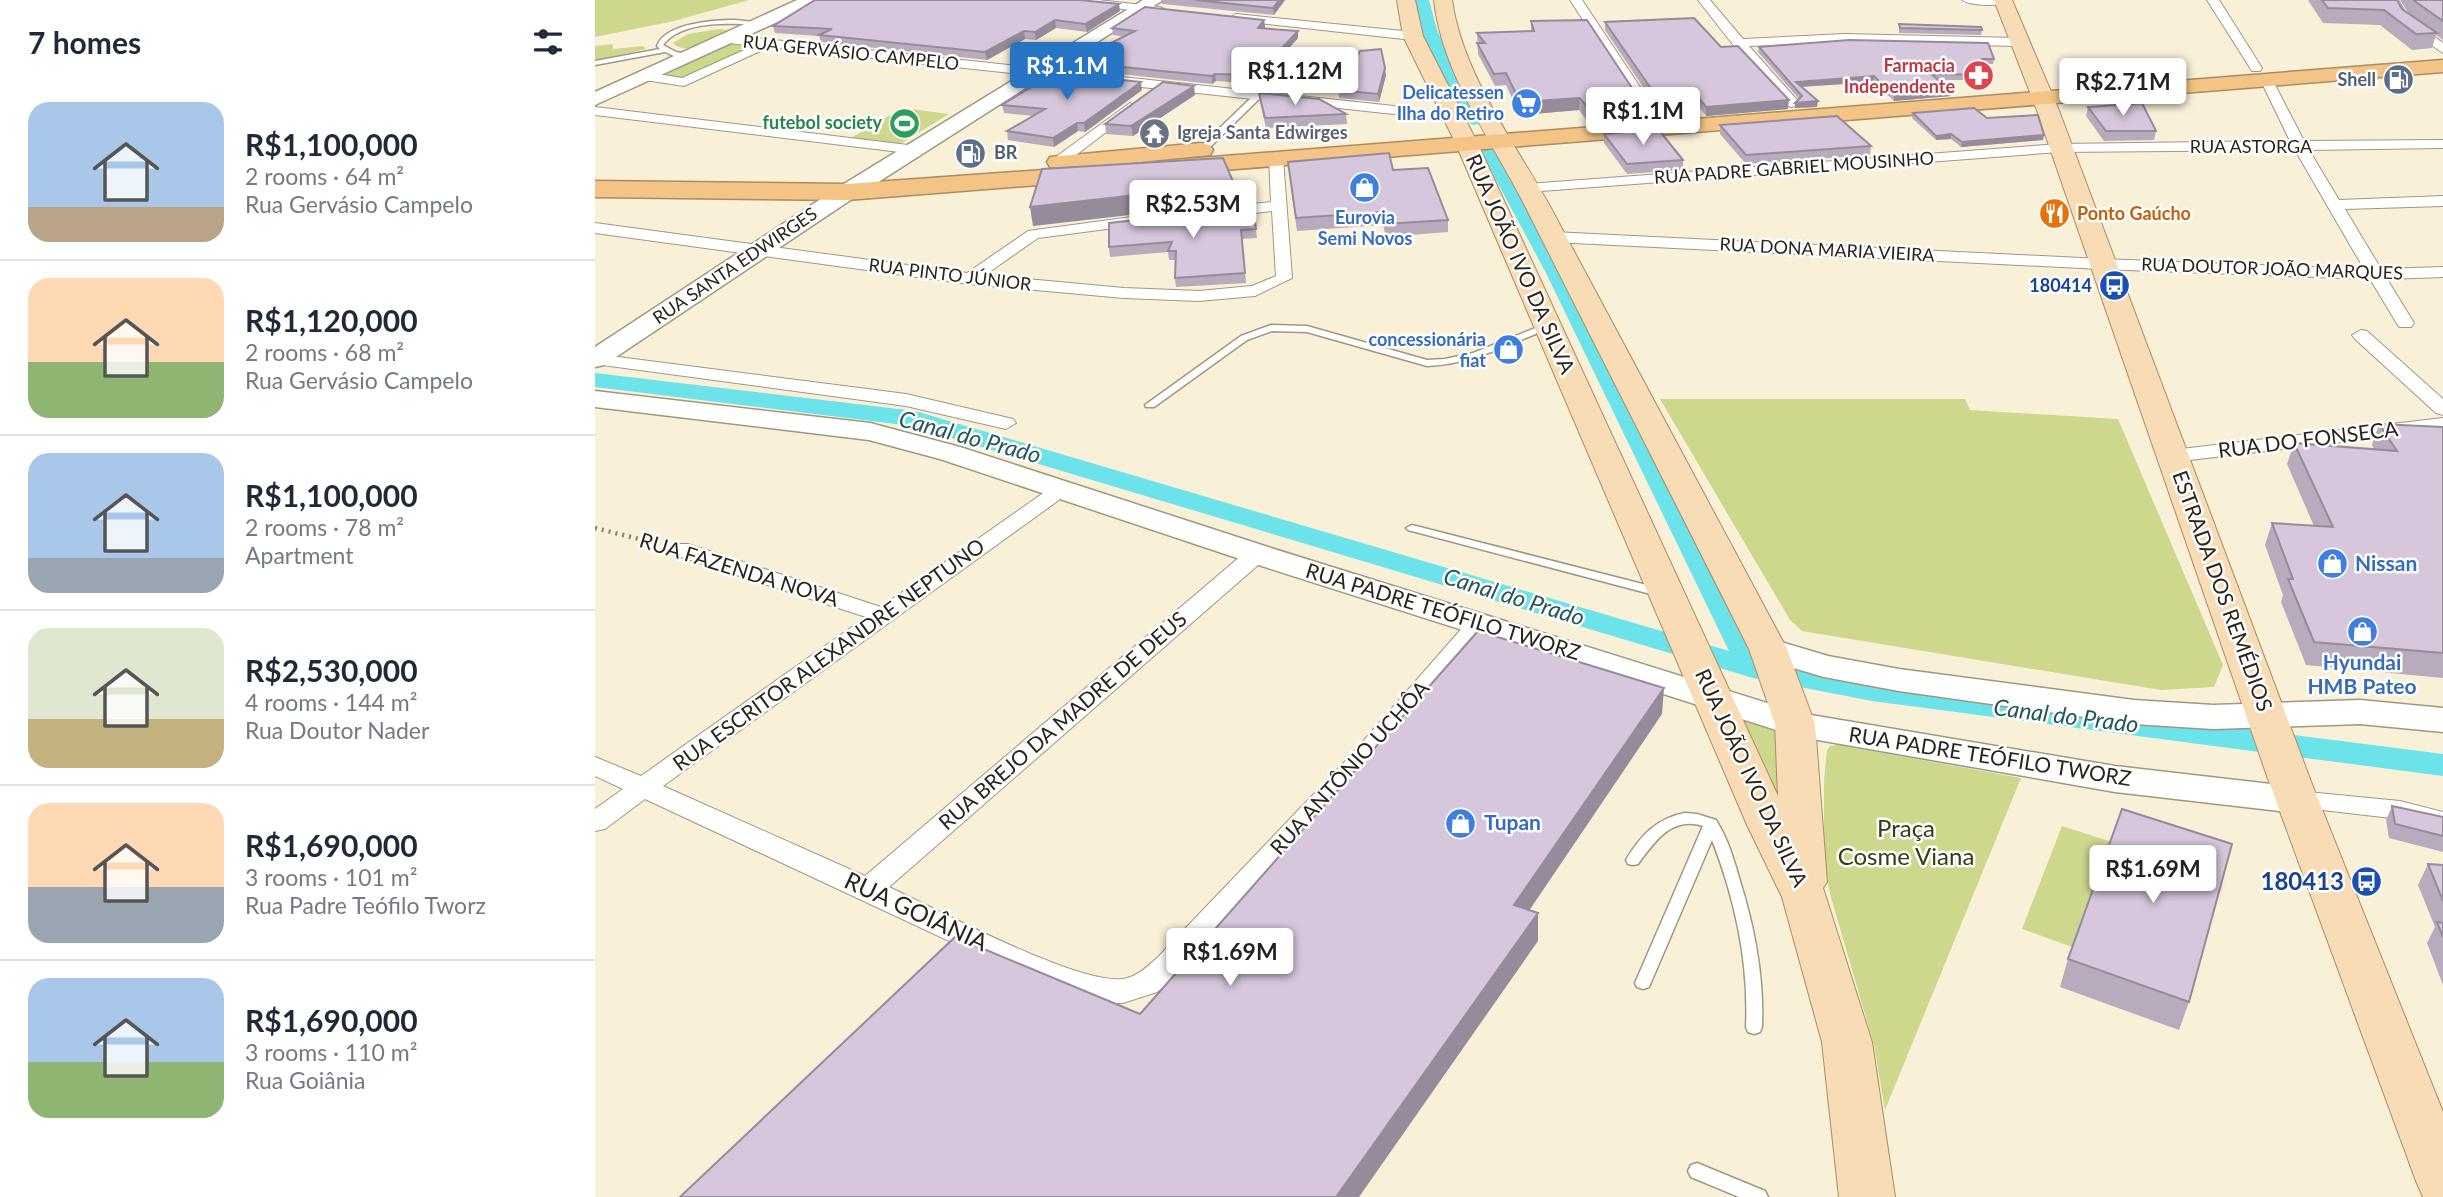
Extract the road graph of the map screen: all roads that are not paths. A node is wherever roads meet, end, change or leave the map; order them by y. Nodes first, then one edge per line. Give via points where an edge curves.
1 (1066, 0) edge
2 (1406, 0) edge
3 (1443, 0) edge
4 (1576, 0) edge
5 (1704, 0) edge
6 (1968, 0) edge
7 (2213, 0) edge
8 (2392, 0) edge
9 (2003, 1) edge
10 (795, 4) edge
11 (1157, 7) edge
12 (1225, 17) edge
13 (760, 23) junction
14 (1413, 36) junction
15 (726, 39) junction
16 (2019, 42) junction
17 (1738, 43) junction
18 (764, 45) junction
19 (663, 50) junction
20 (2443, 50) edge
21 (691, 56) junction
22 (595, 63) edge
23 (2443, 66) edge
24 (2261, 73) junction
25 (1035, 74) junction
26 (645, 76) junction
27 (1158, 87) junction
28 (2039, 92) junction
29 (1257, 97) junction
30 (595, 99) edge
31 (1792, 103) junction
32 (1394, 110) dead end
33 (595, 111) edge
34 (1651, 114) junction
35 (1496, 133) junction
36 (1462, 135) junction
37 (2443, 144) edge
38 (2300, 147) junction
39 (2059, 148) junction
40 (916, 150) junction
41 (1202, 150) junction
42 (1276, 158) junction
43 (1058, 162) junction
44 (595, 174) edge
45 (876, 174) junction
46 (1528, 188) junction
47 (595, 189) edge
48 (847, 192) junction
49 (2443, 201) edge
50 (1281, 205) junction
51 (2333, 205) junction
52 (1202, 214) edge
53 (1150, 220) edge
54 (595, 228) edge
55 (1553, 237) junction
56 (759, 249) junction
57 (2101, 264) junction
58 (2443, 272) edge
59 (2375, 274) junction
60 (969, 279) junction
61 (2405, 323) dead end
62 (1548, 326) junction
63 (2361, 335) dead end
64 (595, 359) edge
65 (595, 399) edge
66 (1150, 405) dead end
67 (2443, 409) edge
68 (1006, 423) dead end
69 (2443, 424) edge
70 (2173, 456) junction
71 (1063, 488) junction
72 (1412, 528) dead end
73 (680, 549) road end
74 (1257, 554) junction
75 (1671, 605) junction
76 (882, 615) junction
77 (1478, 624) junction
78 (1704, 678) junction
79 (1781, 684) junction
80 (2443, 720) edge
81 (2270, 724) junction
82 (595, 766) edge
83 (645, 787) junction
84 (2293, 789) junction
85 (595, 821) edge
86 (2443, 821) edge
87 (1711, 824) junction
88 (1633, 860) dead end
89 (868, 889) junction
90 (1805, 897) junction
91 (1220, 910) joint
92 (1643, 983) dead end
93 (1754, 1027) dead end
94 (1697, 1171) dead end
95 (2443, 1181) edge
96 (1759, 1197) edge
97 (1867, 1197) edge

1 - 11 street
2 - 14 main road, RUA JOÃO IVO DA SILVA
3 - 35 main road, RUA JOÃO IVO DA SILVA via 1451,37
4 - 34 street
5 - 17 street
6 - 9 street
7 - 24 street
8 - 20 street via 2404,21
9 - 16 main road, ESTRADA DOS REMÉDIOS
10 - 13 main road
11 - 25 main road, RUA SANTA EDWIRGES
12 - 14 street
13 - 15 main road
13 - 19 lane via 725,22 684,29 665,38
14 - 36 main road, RUA JOÃO IVO DA SILVA
15 - 18 street, RUA GERVÁSIO CAMPELO
15 - 21 main road
16 - 17 street via 1844,38
16 - 28 main road, ESTRADA DOS REMÉDIOS
17 - 31 street
18 - 25 street, RUA GERVÁSIO CAMPELO
18 - 26 street via 684,82
19 - 21 lane
19 - 22 lane
20 - 24 highway
21 - 26 main road
23 - 24 highway
24 - 28 highway
24 - 38 street
25 - 27 street, RUA GERVÁSIO CAMPELO
25 - 40 main road, RUA SANTA EDWIRGES
26 - 30 main road
27 - 29 street, RUA GERVÁSIO CAMPELO
27 - 43 street
28 - 31 highway
28 - 35 highway
28 - 39 main road, ESTRADA DOS REMÉDIOS
29 - 32 street, RUA GERVÁSIO CAMPELO
29 - 41 lane
31 - 34 highway
33 - 40 street
34 - 35 highway
35 - 36 highway
35 - 46 main road, RUA JOÃO IVO DA SILVA
36 - 41 highway
36 - 42 highway
36 - 62 main road, RUA JOÃO IVO DA SILVA
37 - 38 street, RUA ASTORGA
38 - 39 street, RUA ASTORGA
38 - 51 street
39 - 46 street, RUA PADRE GABRIEL MOUSINHO
39 - 57 main road, ESTRADA DOS REMÉDIOS
40 - 45 main road, RUA SANTA EDWIRGES
41 - 43 highway
42 - 48 highway
42 - 50 street
43 - 45 highway
44 - 45 highway
45 - 48 main road, RUA SANTA EDWIRGES
46 - 55 main road, RUA JOÃO IVO DA SILVA
47 - 48 highway
48 - 56 main road, RUA SANTA EDWIRGES
49 - 51 street
50 - 52 street
50 - 60 street, RUA PINTO JÚNIOR via 1284,278 1250,293 1125,294
51 - 59 street
53 - 60 street via 1034,234
54 - 56 street, RUA PINTO JÚNIOR
55 - 57 street, RUA DONA MARIA VIEIRA
55 - 79 main road, RUA JOÃO IVO DA SILVA
56 - 60 street, RUA PINTO JÚNIOR
56 - 64 main road, RUA SANTA EDWIRGES
57 - 59 street, RUA DOUTOR JOÃO MARQUES
57 - 70 main road, ESTRADA DOS REMÉDIOS
58 - 59 street, RUA DOUTOR JOÃO MARQUES
59 - 61 street
62 - 66 lane via 1477,357 1443,363 1427,363 1300,327 1271,328 1244,338
62 - 75 main road, RUA JOÃO IVO DA SILVA
63 - 67 street
64 - 68 street via 906,400
65 - 71 main road, RUA PADRE TEÓFILO TWORZ via 870,432
69 - 70 street, RUA DO FONSECA
70 - 81 main road, ESTRADA DOS REMÉDIOS
71 - 74 main road, RUA PADRE TEÓFILO TWORZ
71 - 76 street, RUA ESCRITOR ALEXANDRE NEPTUNO
72 - 75 lane
73 - 76 street, RUA FAZENDA NOVA
74 - 77 main road, RUA PADRE TEÓFILO TWORZ
74 - 89 street, RUA BREJO DA MADRE DE DEUS
75 - 78 main road, RUA JOÃO IVO DA SILVA
76 - 83 street, RUA ESCRITOR ALEXANDRE NEPTUNO
77 - 78 main road, RUA PADRE TEÓFILO TWORZ
77 - 91 street, RUA ANTÔNIO UCHÔA via 1360,761
78 - 79 main road, RUA PADRE TEÓFILO TWORZ
78 - 90 main road, RUA JOÃO IVO DA SILVA
79 - 81 main road, RUA PADRE TEÓFILO TWORZ via 1824,666 2006,696
79 - 84 main road, RUA PADRE TEÓFILO TWORZ via 2115,779
79 - 90 main road, RUA JOÃO IVO DA SILVA
80 - 81 main road, RUA PADRE TEÓFILO TWORZ via 2360,712
81 - 84 main road, ESTRADA DOS REMÉDIOS
82 - 83 street, RUA GOIÂNIA
83 - 85 street, RUA ESCRITOR ALEXANDRE NEPTUNO
83 - 89 street, RUA GOIÂNIA
84 - 86 street
84 - 95 main road, ESTRADA DOS REMÉDIOS
87 - 88 lane via 1686,818 1665,823
87 - 92 lane
87 - 93 lane via 1740,904 1753,960
89 - 91 street, RUA GOIÂNIA via 1033,968 1098,991 1123,991 1146,984
90 - 97 main road via 1847,1042
94 - 96 lane

